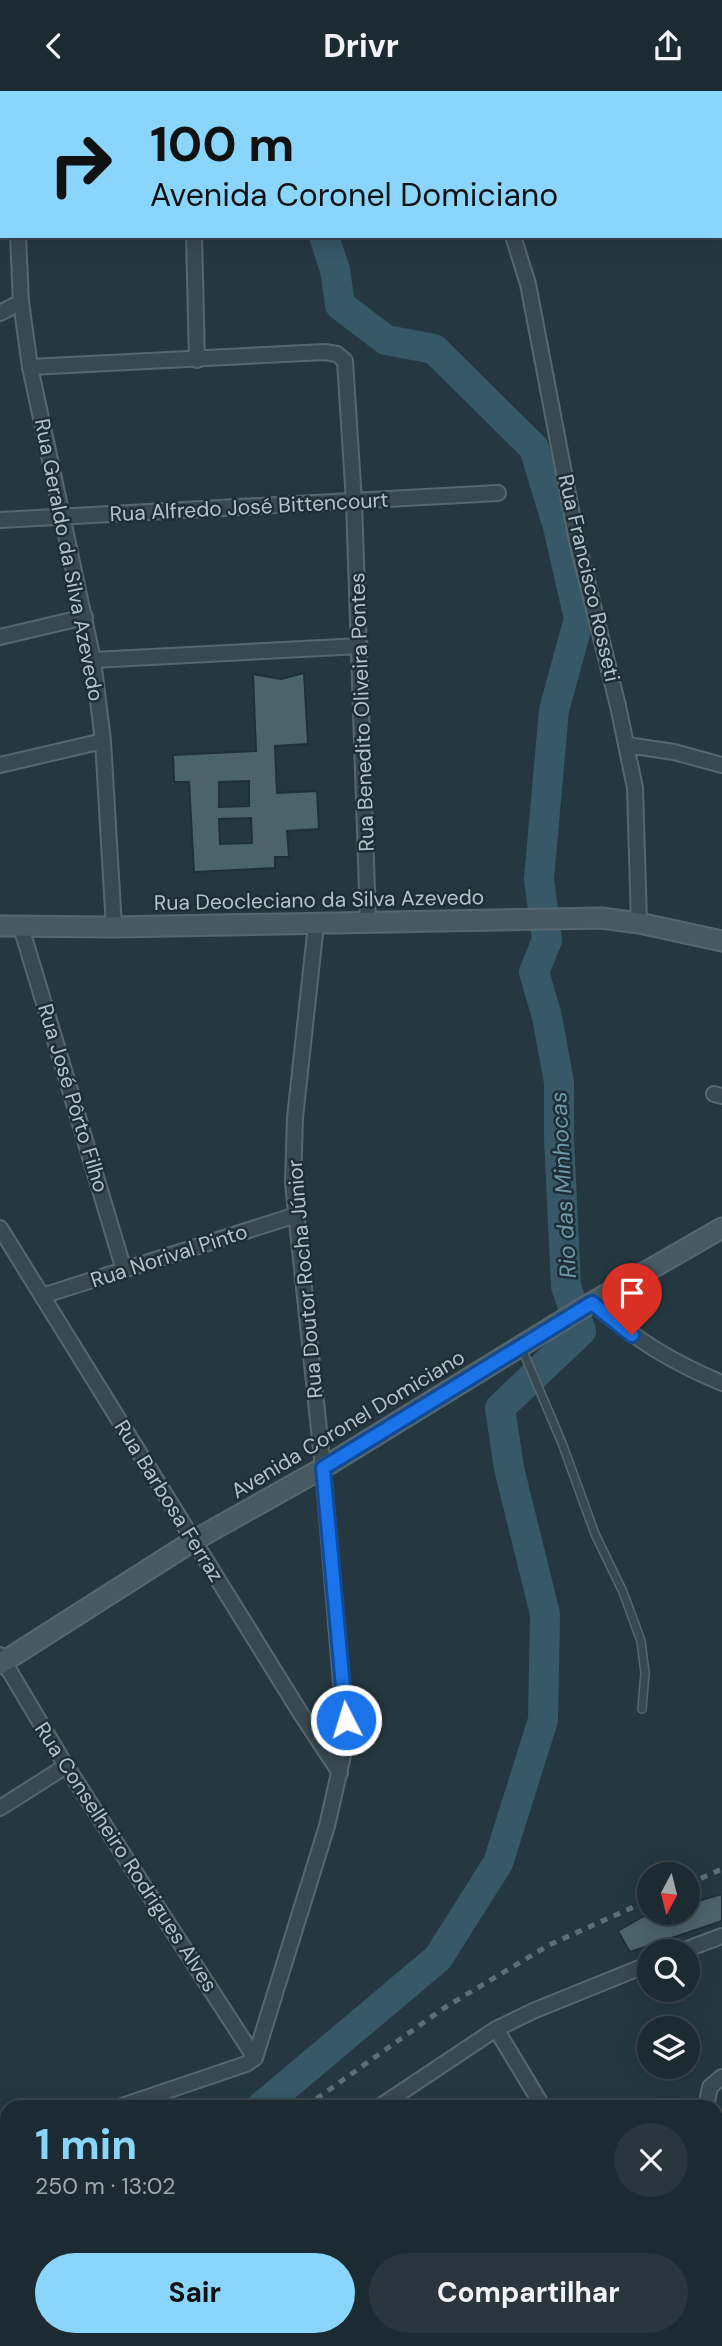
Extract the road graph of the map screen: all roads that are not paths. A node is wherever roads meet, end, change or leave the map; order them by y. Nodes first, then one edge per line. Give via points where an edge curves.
1 (18, 238) edge
2 (194, 238) edge
3 (514, 238) edge
4 (21, 302) junction
5 (0, 313) edge
6 (197, 360) junction
7 (30, 367) junction
8 (498, 493) dead end
9 (354, 502) junction
10 (64, 516) junction
11 (0, 520) edge
12 (85, 617) junction
13 (0, 637) edge
14 (360, 646) junction
15 (93, 660) junction
16 (103, 741) junction
17 (627, 745) junction
18 (0, 765) edge
19 (722, 765) edge
20 (368, 921) junction
21 (639, 923) junction
22 (316, 924) junction
23 (0, 926) edge
24 (22, 926) junction
25 (114, 927) junction
26 (722, 941) edge
27 (296, 1215) junction
28 (0, 1228) edge
29 (721, 1229) edge
30 (124, 1270) junction
31 (43, 1296) junction
32 (587, 1306) junction
33 (521, 1346) junction
34 (722, 1383) edge
35 (323, 1468) junction
36 (193, 1541) junction
37 (1, 1660) edge
38 (642, 1709) dead end
39 (66, 1766) junction
40 (340, 1773) junction
41 (0, 1808) edge
42 (722, 1936) edge
43 (700, 1944) edge
44 (637, 1969) edge
45 (496, 2029) junction
46 (255, 2058) junction
47 (722, 2077) edge
48 (140, 2100) edge
49 (390, 2100) edge
50 (539, 2100) edge
51 (707, 2100) edge

1 - 4 street, Rua Geraldo da Silva Azevedo
2 - 6 street
3 - 17 street, Rua Francisco Rosseti via 528,284 577,541
4 - 5 street
4 - 7 street, Rua Geraldo da Silva Azevedo
6 - 7 street
6 - 9 street, Rua Benedito Oliveira Pontes via 331,352 342,357 348,367
7 - 10 street, Rua Geraldo da Silva Azevedo
8 - 9 street, Rua Alfredo José Bittencourt
9 - 10 street, Rua Alfredo José Bittencourt
9 - 14 street, Rua Benedito Oliveira Pontes
10 - 11 street, Rua Alfredo José Bittencourt
10 - 12 street, Rua Geraldo da Silva Azevedo
12 - 13 street
12 - 15 street, Rua Geraldo da Silva Azevedo
14 - 15 street
14 - 20 street, Rua Benedito Oliveira Pontes
15 - 16 street, Rua Geraldo da Silva Azevedo
16 - 18 street
16 - 25 street, Rua Geraldo da Silva Azevedo
17 - 19 street
17 - 21 street, Rua Francisco Rosseti via 638,827
20 - 21 street, Rua Deocleciano da Silva Azevedo via 601,918
20 - 22 street, Rua Deocleciano da Silva Azevedo
21 - 26 street, Rua Deocleciano da Silva Azevedo
22 - 25 street, Rua Deocleciano da Silva Azevedo
22 - 27 street, Rua Doutor Rocha Júnior via 294,1139
23 - 24 street, Rua Deocleciano da Silva Azevedo
24 - 25 street, Rua Deocleciano da Silva Azevedo
24 - 30 street, Rua José Pôrto Filho
27 - 30 street, Rua Norival Pinto
27 - 35 street, Rua Doutor Rocha Júnior
28 - 31 street, Rua Barbosa Ferraz
29 - 32 street, Avenida Coronel Domiciano
30 - 31 street, Rua Norival Pinto
31 - 36 street, Rua Barbosa Ferraz
32 - 33 street, Avenida Coronel Domiciano
32 - 34 street via 676,1364
33 - 35 street, Avenida Coronel Domiciano
33 - 38 lane via 641,1641 645,1673
35 - 36 street, Avenida Coronel Domiciano
35 - 40 street, Rua Doutor Rocha Júnior via 346,1720
36 - 37 street, Avenida Coronel Domiciano
36 - 40 street, Rua Barbosa Ferraz
37 - 39 street, Rua Conselheiro Rodrigues Alves
39 - 41 street
39 - 46 street, Rua Conselheiro Rodrigues Alves
40 - 46 street, Rua Doutor Rocha Júnior
42 - 43 street
44 - 45 street
45 - 49 street
45 - 50 street
46 - 48 street
47 - 51 street via 710,2087

